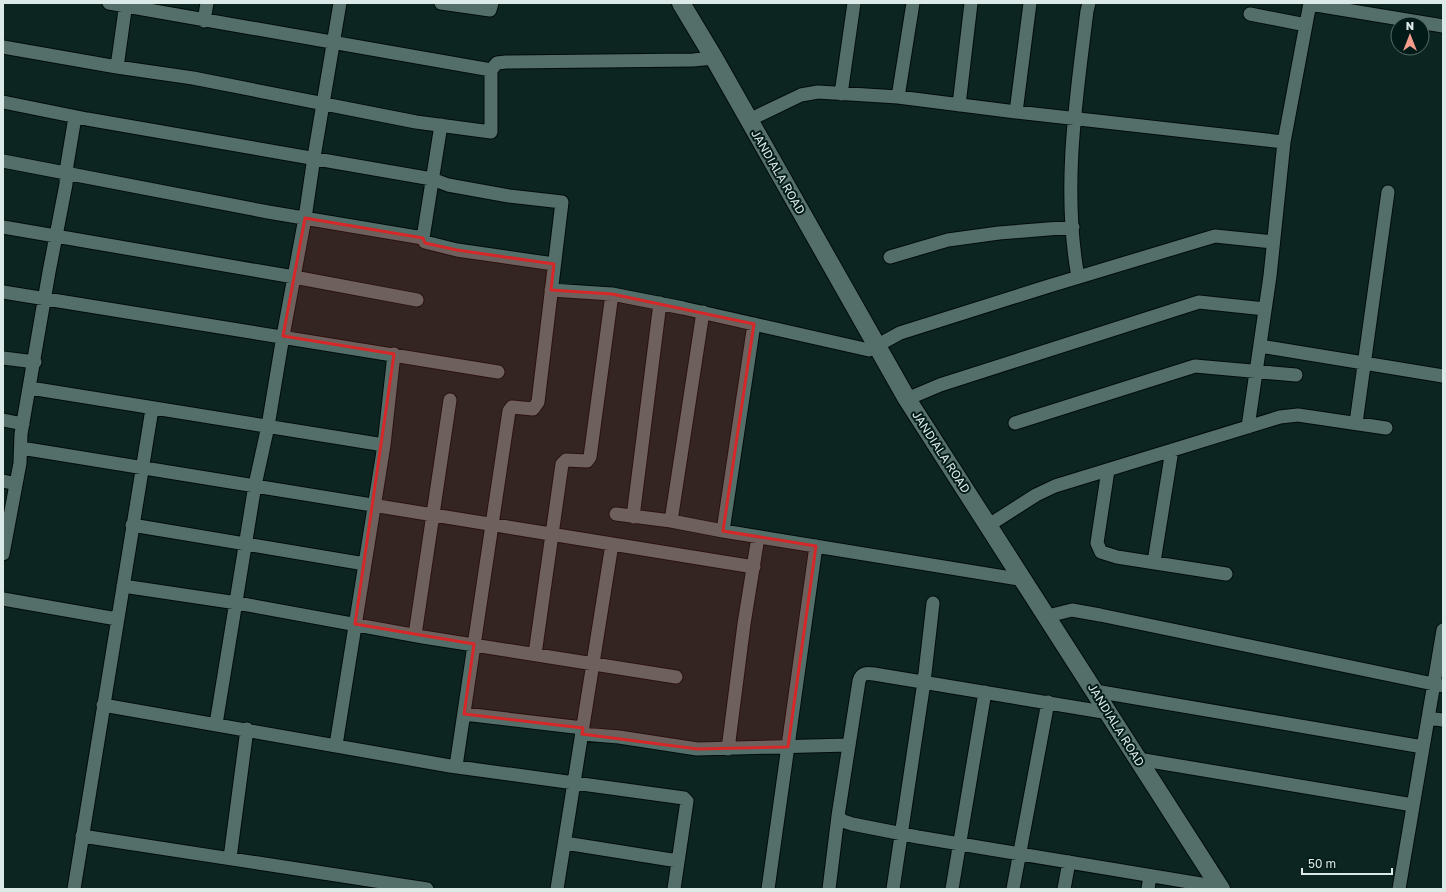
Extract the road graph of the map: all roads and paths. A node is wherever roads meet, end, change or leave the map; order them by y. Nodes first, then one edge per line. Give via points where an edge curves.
1 (109, 3) edge
2 (207, 3) edge
3 (340, 3) edge
4 (441, 3) edge
5 (492, 3) edge
6 (681, 3) edge
7 (854, 3) edge
8 (913, 3) edge
9 (971, 3) edge
10 (1030, 3) edge
11 (1089, 3) edge
12 (126, 4) edge
13 (1310, 4) edge
14 (1250, 14) dead end
15 (204, 21) junction
16 (1306, 25) junction
17 (1443, 26) edge
18 (334, 43) junction
19 (3, 47) edge
20 (714, 58) junction
21 (117, 67) junction
22 (491, 70) junction
23 (841, 94) junction
24 (898, 97) junction
25 (3, 102) edge
26 (323, 103) junction
27 (959, 105) junction
28 (1016, 112) junction
29 (75, 117) junction
30 (1074, 117) junction
31 (749, 120) junction
32 (441, 125) junction
33 (1284, 142) junction
34 (314, 157) junction
35 (3, 161) edge
36 (68, 173) junction
37 (432, 179) junction
38 (1388, 192) dead end
39 (305, 218) junction
40 (3, 227) edge
41 (1073, 227) junction
42 (56, 237) junction
43 (423, 238) junction
44 (1273, 242) junction
45 (890, 257) dead end
46 (554, 264) junction
47 (294, 277) junction
48 (1078, 277) junction
49 (550, 290) junction
50 (3, 292) edge
51 (612, 294) junction
52 (44, 299) junction
53 (417, 300) dead end
54 (660, 303) junction
55 (1265, 309) junction
56 (703, 312) junction
57 (754, 324) junction
58 (283, 336) junction
59 (878, 346) junction
60 (1260, 346) junction
61 (394, 354) junction
62 (3, 358) edge
63 (35, 362) junction
64 (1364, 364) junction
65 (1256, 370) junction
66 (498, 372) dead end
67 (1296, 375) dead end
68 (1443, 376) edge
69 (30, 388) junction
70 (907, 399) junction
71 (450, 400) dead end
72 (152, 409) junction
73 (3, 420) edge
74 (1014, 423) dead end
75 (1356, 423) junction
76 (23, 424) junction
77 (268, 426) junction
78 (1248, 427) junction
79 (1386, 428) dead end
80 (384, 445) junction
81 (21, 448) junction
82 (1172, 450) junction
83 (141, 467) junction
84 (1108, 470) junction
85 (3, 481) edge
86 (16, 484) junction
87 (255, 485) junction
88 (375, 505) junction
89 (433, 514) junction
90 (616, 514) dead end
91 (633, 517) junction
92 (671, 521) junction
93 (493, 524) junction
94 (132, 525) junction
95 (989, 525) junction
96 (723, 531) junction
97 (551, 534) junction
98 (758, 537) junction
99 (246, 544) junction
100 (612, 544) junction
101 (816, 546) junction
102 (3, 554) edge
103 (1154, 562) junction
104 (365, 564) junction
105 (754, 567) junction
106 (1226, 574) dead end
107 (1024, 580) junction
108 (122, 586) junction
109 (3, 599) edge
110 (236, 603) junction
111 (933, 603) dead end
112 (1048, 616) junction
113 (117, 619) junction
114 (356, 624) junction
115 (1443, 630) edge
116 (415, 635) junction
117 (474, 644) junction
118 (535, 654) junction
119 (593, 663) junction
120 (676, 676) dead end
121 (924, 682) junction
122 (1438, 685) edge
123 (1095, 691) junction
124 (986, 692) junction
125 (1048, 702) junction
126 (103, 705) junction
127 (1109, 713) junction
128 (464, 714) junction
129 (1428, 718) junction
130 (1443, 720) edge
131 (216, 724) junction
132 (247, 729) junction
133 (582, 731) junction
134 (336, 745) junction
135 (848, 745) junction
136 (788, 747) junction
137 (1423, 747) junction
138 (728, 749) junction
139 (1138, 759) junction
140 (456, 766) junction
141 (574, 782) junction
142 (1413, 805) junction
143 (838, 816) junction
144 (901, 834) junction
145 (82, 836) junction
146 (565, 843) junction
147 (960, 844) junction
148 (1020, 854) junction
149 (230, 858) junction
150 (678, 861) junction
151 (1069, 862) junction
152 (1149, 883) edge
153 (1220, 888) edge
154 (74, 889) edge
155 (427, 889) edge
156 (557, 889) edge
157 (674, 889) edge
158 (768, 889) edge
159 (829, 889) edge
160 (893, 889) edge
161 (952, 889) edge
162 (1013, 889) edge
163 (1064, 889) edge
164 (1399, 889) edge

1 - 12 street
2 - 15 street
3 - 18 street
4 - 5 street via 490,10
6 - 20 street, JANDIALA ROAD
7 - 23 street
8 - 24 street
9 - 27 street
10 - 28 street
11 - 30 street
12 - 15 street
12 - 21 street
13 - 16 street
13 - 17 street
14 - 16 street
15 - 18 street
16 - 33 street
18 - 22 street
18 - 26 street
19 - 21 street
20 - 22 street via 506,62 497,63
20 - 31 street, JANDIALA ROAD
21 - 26 street via 193,78
22 - 32 street via 491,132
23 - 24 street
23 - 31 street via 818,92 801,95
24 - 27 street
25 - 29 street
26 - 32 street
26 - 34 street
27 - 28 street
28 - 30 street
29 - 34 street
29 - 36 street
30 - 33 street
30 - 41 street
31 - 59 street, JANDIALA ROAD
32 - 37 street
33 - 44 street
34 - 37 street
34 - 39 street
35 - 36 street
36 - 39 street
36 - 42 street
37 - 43 street
37 - 46 street via 440,183 509,196 562,202
38 - 64 street
39 - 43 street
39 - 47 street
40 - 42 street
41 - 45 street via 948,240
41 - 48 street
42 - 47 street
42 - 52 street
43 - 46 street via 428,243 457,250
44 - 48 street via 1215,236
44 - 55 street
46 - 49 street
47 - 53 street
47 - 58 street
48 - 59 street via 900,333
49 - 51 street
49 - 93 street via 538,402 533,409 512,407 509,411
50 - 52 street
51 - 54 street
51 - 97 street via 590,458 586,461 566,460 562,464
52 - 58 street
52 - 63 street
54 - 56 street
54 - 91 street
55 - 60 street
55 - 70 street via 1199,302 940,385
56 - 57 street
56 - 92 street
57 - 59 street via 869,350
57 - 96 street
58 - 61 street
58 - 77 street
59 - 70 street, JANDIALA ROAD
60 - 64 street
60 - 65 street
61 - 66 street
61 - 80 street
62 - 63 street
63 - 69 street
64 - 68 street
64 - 75 street
65 - 67 street
65 - 74 street via 1195,366
65 - 78 street
69 - 72 street
69 - 76 street
70 - 95 street, JANDIALA ROAD
71 - 89 street
72 - 77 street
72 - 83 street
73 - 76 street
75 - 78 street via 1298,415 1280,417
75 - 79 street
76 - 81 street
77 - 80 street
77 - 87 street
78 - 82 street
80 - 88 street
81 - 83 street
81 - 86 street
82 - 84 street
82 - 103 street
83 - 87 street
83 - 94 street
84 - 95 street via 1055,486
84 - 103 street via 1098,550 1106,554
85 - 86 street
86 - 102 street
87 - 88 street
87 - 99 street
88 - 89 street
88 - 104 street
89 - 93 street
89 - 116 street
90 - 91 street
91 - 92 street
92 - 96 street
93 - 97 street
93 - 117 street
94 - 99 street
94 - 108 street
95 - 107 street, JANDIALA ROAD
96 - 98 street
97 - 100 street
97 - 118 street
98 - 101 street
98 - 105 street
99 - 104 street
99 - 110 street
100 - 105 street
100 - 119 street
101 - 107 street
101 - 136 street
103 - 106 street
104 - 114 street
105 - 138 street
107 - 112 street, JANDIALA ROAD
108 - 110 street
108 - 113 street
109 - 113 street
110 - 114 street
110 - 131 street
111 - 121 street
112 - 122 street via 1072,610 1100,614
112 - 123 street, JANDIALA ROAD
113 - 126 street
114 - 116 street
114 - 134 street
115 - 122 street
116 - 117 street
117 - 118 street
117 - 128 street
118 - 119 street
119 - 120 street
119 - 133 street
121 - 124 street
121 - 135 street via 874,674 860,676
121 - 144 street
122 - 129 street
123 - 127 street, JANDIALA ROAD
123 - 137 street
124 - 125 street
124 - 147 street
125 - 127 street
125 - 148 street
126 - 131 street
126 - 145 street
127 - 139 street, JANDIALA ROAD
128 - 133 street
128 - 140 street
129 - 130 street
129 - 137 street
131 - 132 street
132 - 134 street
132 - 149 street
133 - 138 street via 697,749
133 - 141 street
134 - 140 street
135 - 136 street
135 - 143 street
136 - 138 street
136 - 158 street
137 - 142 street
139 - 142 street
139 - 153 street, JANDIALA ROAD
140 - 141 street
141 - 146 street
141 - 150 street via 686,799
142 - 164 street
143 - 144 street via 852,824
143 - 159 street
144 - 147 street
144 - 160 street
145 - 149 street
145 - 154 street
146 - 150 street
146 - 156 street
147 - 148 street
147 - 161 street
148 - 151 street
148 - 162 street
149 - 155 street
150 - 157 street
151 - 152 street
151 - 163 street
152 - 153 street

